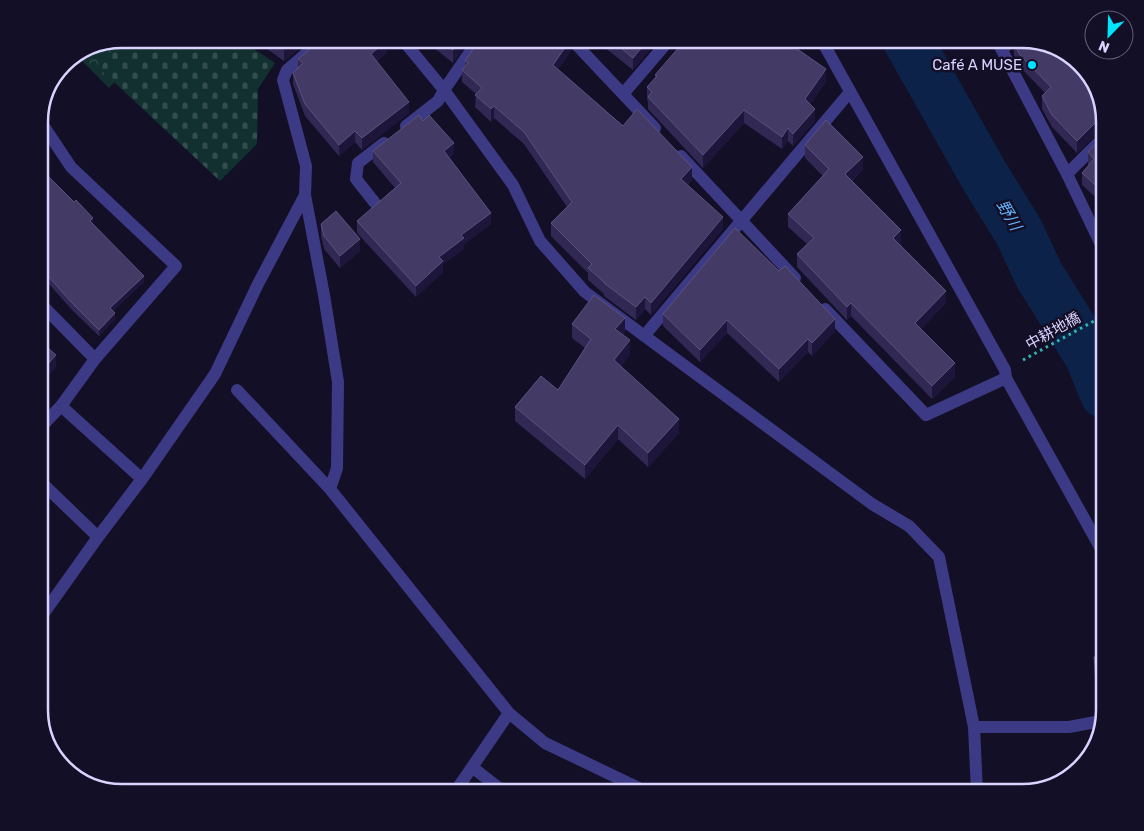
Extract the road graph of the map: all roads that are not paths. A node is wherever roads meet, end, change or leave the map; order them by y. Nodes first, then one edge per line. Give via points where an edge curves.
1 (313, 48) edge
2 (409, 48) edge
3 (473, 48) edge
4 (580, 48) edge
5 (662, 48) edge
6 (826, 48) edge
7 (1001, 48) edge
8 (444, 90) junction
9 (850, 92) junction
10 (624, 94) junction
11 (48, 132) edge
12 (663, 136) edge
13 (1096, 145) edge
14 (676, 150) edge
15 (1067, 174) junction
16 (305, 195) junction
17 (375, 203) edge
18 (741, 220) junction
19 (1096, 234) edge
20 (802, 285) edge
21 (816, 300) edge
22 (48, 311) edge
23 (644, 336) junction
24 (95, 359) junction
25 (1006, 378) junction
26 (237, 390) dead end
27 (61, 406) junction
28 (48, 420) edge
29 (142, 479) junction
30 (48, 489) edge
31 (330, 489) junction
32 (98, 538) junction
33 (1096, 540) edge
34 (48, 607) edge
35 (509, 713) junction
36 (1095, 723) edge
37 (974, 727) junction
38 (472, 767) junction
39 (460, 784) edge
40 (494, 784) edge
41 (630, 784) edge
42 (977, 784) edge

1 - 16 street via 287,70 283,80 306,166
2 - 8 street
3 - 8 street
4 - 10 street
5 - 10 street
6 - 9 street
7 - 15 street
8 - 17 street via 438,101 358,163 356,179
8 - 23 street via 513,185 540,241 585,292
9 - 18 street
9 - 25 street via 1005,370
10 - 12 street
11 - 24 street via 71,167 176,266
13 - 15 street
14 - 18 street
15 - 19 street
16 - 29 street via 215,374
16 - 31 street via 338,382 337,468
18 - 20 street
18 - 23 street
21 - 25 street via 926,415
22 - 24 street
23 - 37 street via 872,504 908,526 939,557
24 - 27 street
25 - 33 street
26 - 31 street
27 - 28 street
27 - 29 street
29 - 32 street
30 - 32 street
31 - 35 street
32 - 34 street
35 - 38 street
35 - 41 street via 545,743
36 - 37 street via 1069,727
37 - 42 street
38 - 39 street
38 - 40 street

